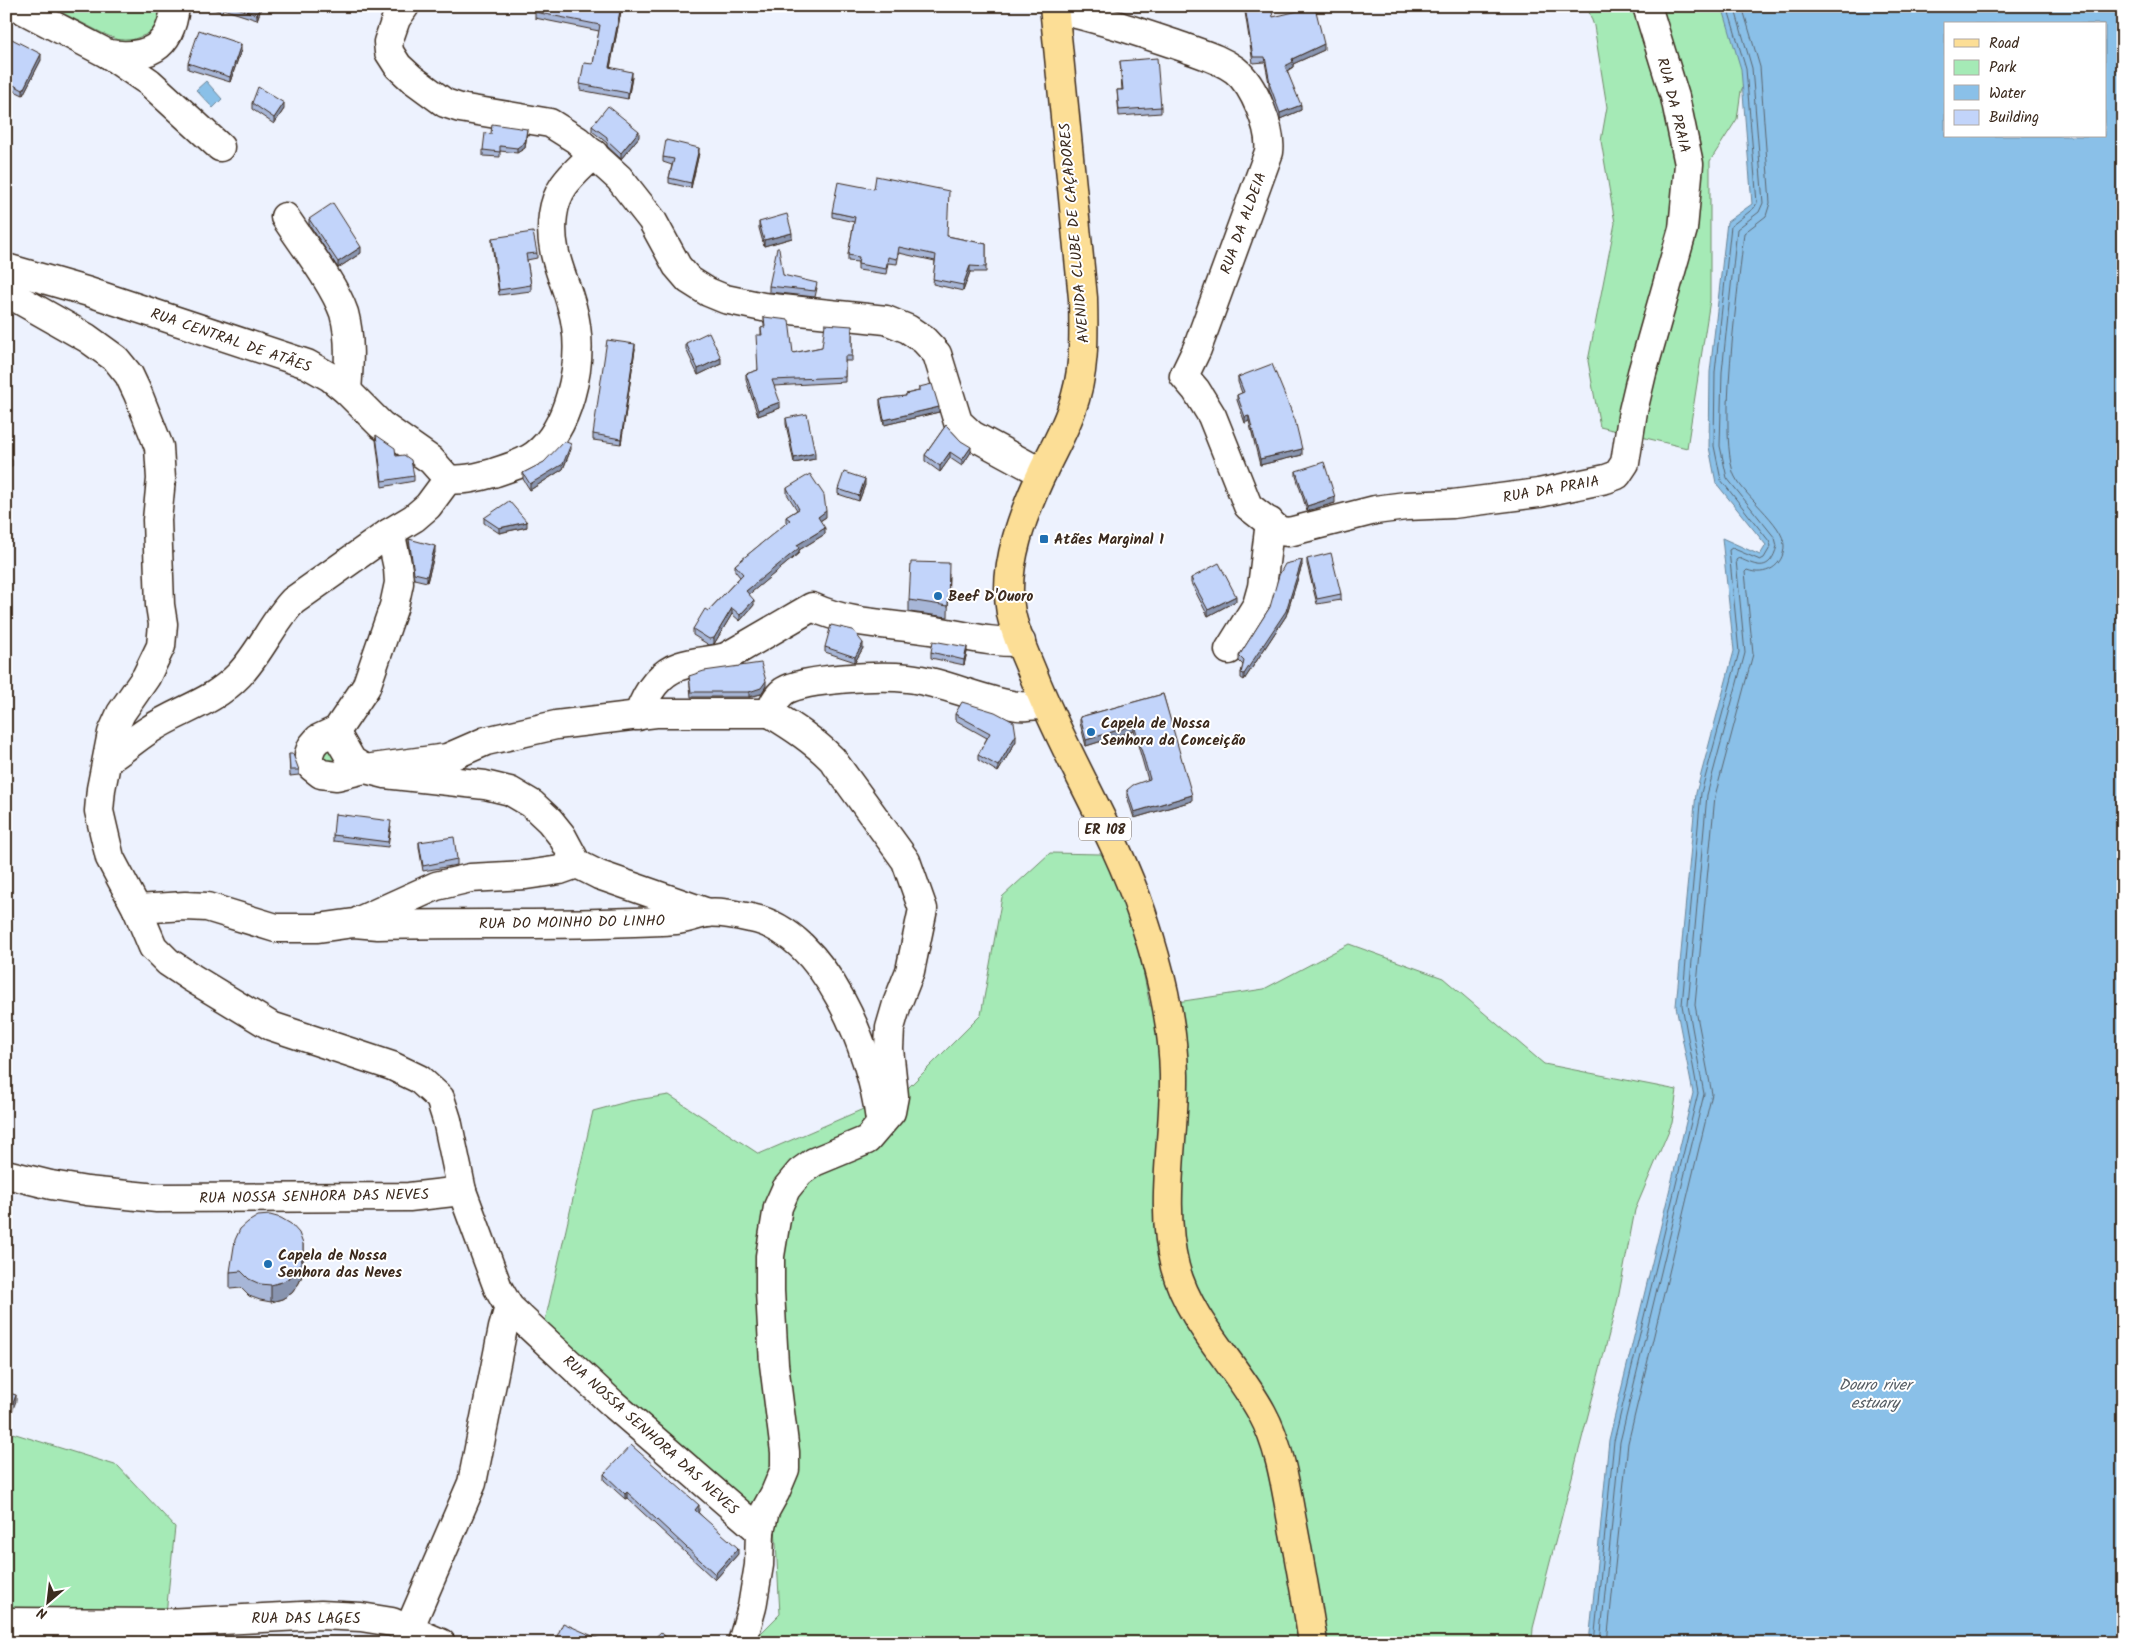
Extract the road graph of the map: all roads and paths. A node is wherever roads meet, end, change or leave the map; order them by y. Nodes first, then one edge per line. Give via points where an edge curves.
1 (16, 6) edge
2 (175, 6) edge
3 (405, 6) edge
4 (1647, 6) edge
5 (1055, 8) edge
6 (108, 54) junction
7 (220, 147) dead end
8 (594, 154) junction
9 (285, 217) dead end
10 (6, 268) edge
11 (6, 292) edge
12 (1184, 376) joint
13 (347, 390) junction
14 (1042, 473) junction
15 (448, 479) junction
16 (1270, 522) junction
17 (389, 533) junction
18 (1021, 642) junction
19 (1229, 650) dead end
20 (1045, 704) junction
21 (770, 714) junction
22 (638, 716) junction
23 (337, 730) junction
24 (108, 758) junction
25 (365, 769) junction
26 (577, 864) junction
27 (137, 909) junction
28 (708, 913) junction
29 (354, 923) junction
30 (880, 1126) junction
31 (6, 1174) edge
32 (462, 1191) junction
33 (509, 1307) junction
34 (760, 1531) junction
35 (6, 1622) edge
36 (408, 1628) junction
37 (168, 1633) edge
38 (441, 1643) edge
39 (742, 1643) edge
40 (1312, 1643) edge

1 - 6 street
2 - 6 street via 170,30 159,45 146,53
3 - 8 street via 388,42 389,52 411,78 445,103 460,108 550,123
4 - 16 street, RUA DA PRAIA via 1675,97 1689,164 1683,229 1645,363 1625,464 1618,475 1539,493 1375,510 1289,532 1280,531
5 - 12 street, RUA DA ALDEIA via 1222,61 1249,87 1260,109 1270,139 1268,152 1197,349
5 - 14 main road, AVENIDA CLUBE DE CAÇADORES / ER 108 via 1085,343 1078,389 1070,414
6 - 7 street via 149,82
8 - 14 street via 641,205 676,266 689,280 725,299 763,307 886,320 908,329 937,354 958,422 972,435
8 - 15 street via 566,180 552,216 556,264 574,312 578,350 576,373 558,428 535,455 522,463 470,479
9 - 13 street via 343,312 349,339
10 - 13 street, RUA CENTRAL DE ATÃES via 307,364
11 - 24 street via 87,338 116,359 138,394 159,447 161,479 157,520 163,624 161,646 146,677 121,713 112,733
12 - 16 street, RUA DA PRAIA via 1212,416 1248,506
13 - 15 street, RUA CENTRAL DE ATÃES via 381,425 431,460
14 - 18 main road, AVENIDA CLUBE DE CAÇADORES / ER 108 via 1019,532 1009,588 1011,613
15 - 17 street via 428,506
16 - 19 street via 1257,605
17 - 23 street via 398,568 394,606 366,686
17 - 24 street via 293,601 281,614 254,658 219,694 149,729 124,750
18 - 20 main road, AVENIDA CLUBE DE CAÇADORES / ER 108
18 - 22 street via 996,643 849,620 812,608 726,656 680,666 666,673 647,696
20 - 21 street via 1020,706 908,678 879,677 794,686 782,692
20 - 40 main road, AVENIDA CLUBE DE CAÇADORES / ER 108 via 1126,874 1158,961 1174,1072 1168,1205 1175,1265 1187,1299 1204,1329 1250,1392 1272,1435 1288,1497
21 - 22 street via 656,713
21 - 30 street via 802,732 832,759 906,861 923,909 910,971 890,1028 894,1096 891,1112
22 - 25 street via 556,725 486,741 447,758
23 - 25 street via 352,761
23 - 25 street via 318,739 312,746 309,754 312,767 329,776
24 - 27 street via 99,810 110,858
25 - 26 street via 510,791 532,804 550,821
26 - 28 street via 599,875
26 - 29 street via 526,875 470,878 444,884
27 - 29 street, RUA DO MOINHO DO LINHO via 207,907 276,928 318,928
27 - 32 street via 153,947 192,978 271,1026 392,1066 419,1080 440,1098
28 - 29 street, RUA DO MOINHO DO LINHO via 679,920 647,921
28 - 30 street, RUA DO MOINHO DO LINHO via 753,918 772,925 795,939 826,974 855,1029 877,1096
30 - 34 street via 867,1140 814,1162 800,1172 786,1188 778,1207 770,1256 770,1291 785,1468 765,1511
31 - 32 street, RUA NOSSA SENHORA DAS NEVES via 60,1187 158,1198 409,1197
32 - 33 street, RUA NOSSA SENHORA DAS NEVES via 498,1288
33 - 34 street, RUA NOSSA SENHORA DAS NEVES via 613,1404
33 - 36 street via 472,1483
34 - 39 street via 759,1564
35 - 37 street, RUA DAS LAGES
36 - 37 street, RUA DAS LAGES via 361,1617 321,1615
36 - 38 street, RUA DAS LAGES

